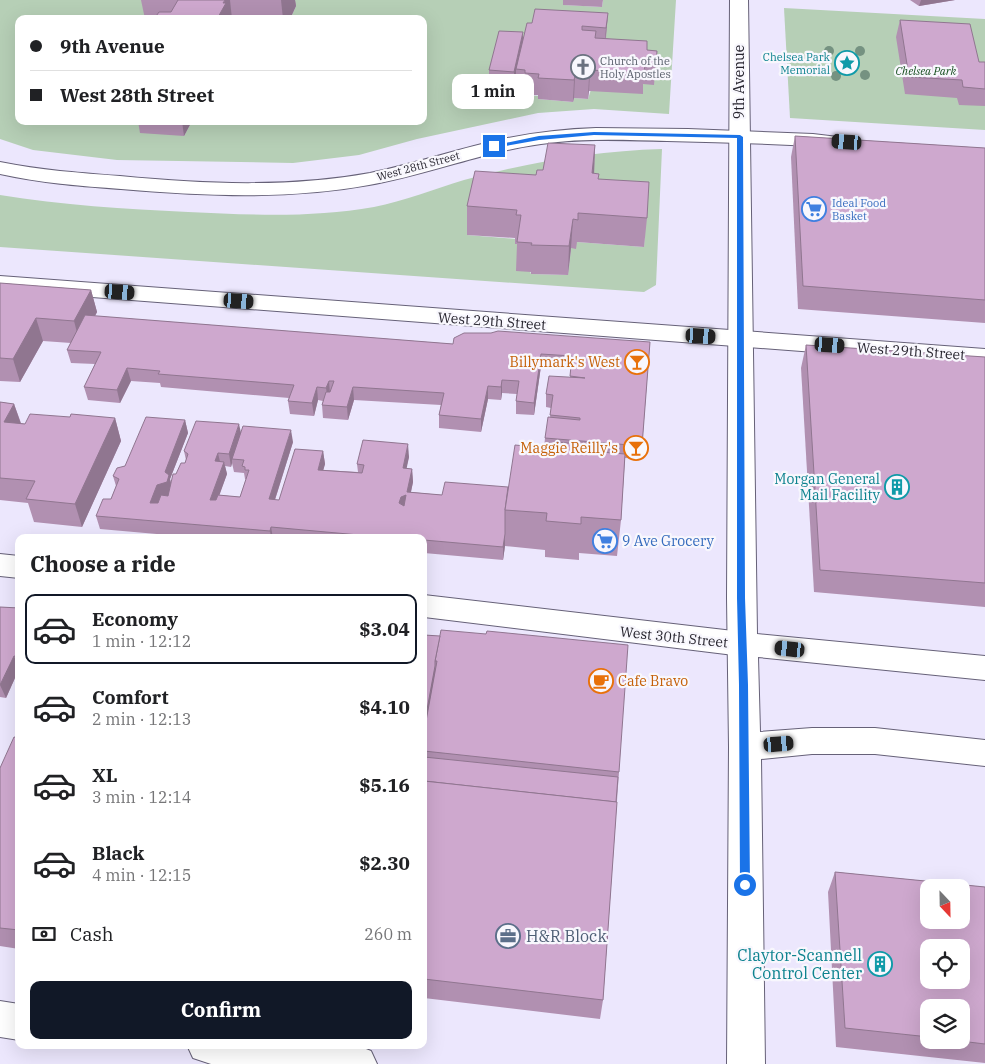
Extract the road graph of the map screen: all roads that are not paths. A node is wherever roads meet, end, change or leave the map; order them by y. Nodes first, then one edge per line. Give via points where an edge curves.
1 (739, 0) edge
2 (740, 137) junction
3 (847, 142) edge
4 (0, 168) edge
5 (0, 283) edge
6 (739, 339) junction
7 (985, 357) edge
8 (0, 565) edge
9 (15, 567) edge
10 (427, 606) edge
11 (742, 644) junction
12 (985, 668) edge
13 (745, 747) junction
14 (985, 753) edge
15 (0, 1019) edge
16 (15, 1021) edge
17 (238, 1049) edge
18 (358, 1064) edge
19 (746, 1064) edge

1 - 2 street, 9th Avenue
2 - 3 street, West 28th Street
2 - 4 street, West 28th Street via 612,133 555,136 509,143 369,179 274,190 125,184
2 - 6 street, 9th Avenue
5 - 6 street, West 29th Street
6 - 7 street, West 29th Street
6 - 11 street, 9th Avenue
8 - 9 street
10 - 11 street, West 30th Street
11 - 12 street, West 30th Street
11 - 13 street, 9th Avenue
13 - 14 street via 812,741 875,741
13 - 19 street, 9th Avenue
15 - 16 street
17 - 18 street

